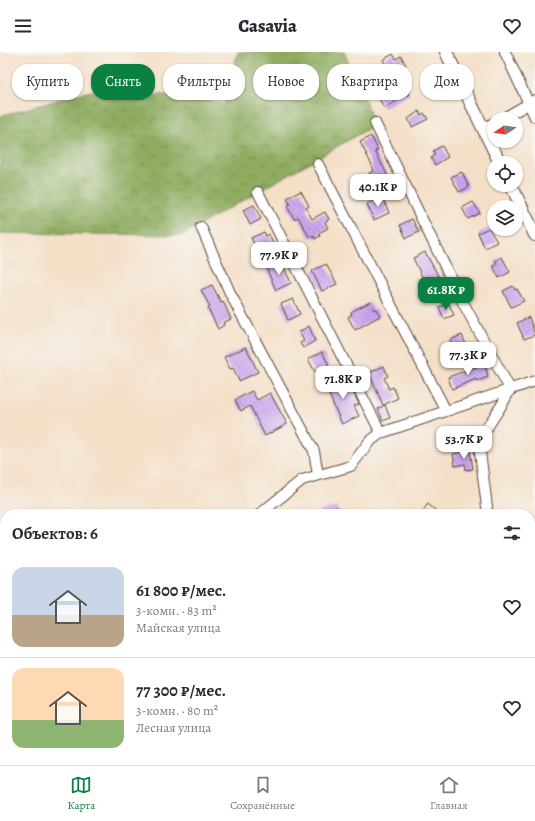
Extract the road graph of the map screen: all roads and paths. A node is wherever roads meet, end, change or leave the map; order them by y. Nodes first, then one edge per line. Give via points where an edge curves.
1 (446, 52) edge
2 (505, 52) edge
3 (532, 101) edge
4 (514, 112) edge
5 (535, 117) edge
6 (375, 123) dead end
7 (487, 126) edge
8 (483, 128) junction
9 (497, 156) edge
10 (318, 164) dead end
11 (258, 192) dead end
12 (514, 192) edge
13 (201, 227) dead end
14 (535, 235) edge
15 (535, 381) edge
16 (510, 389) junction
17 (446, 411) junction
18 (381, 433) junction
19 (318, 475) junction
20 (487, 507) dead end
21 (266, 509) edge

1 - 8 main road
2 - 3 street
3 - 4 street
3 - 5 street
6 - 16 street via 460,297
7 - 8 street
8 - 9 main road
10 - 17 street
11 - 18 street
12 - 14 main road
13 - 19 street via 231,295 314,451
15 - 16 street
16 - 17 street
16 - 20 street via 504,403 486,428 481,445
17 - 18 street
18 - 19 street via 369,442 351,466
19 - 21 street via 302,480

